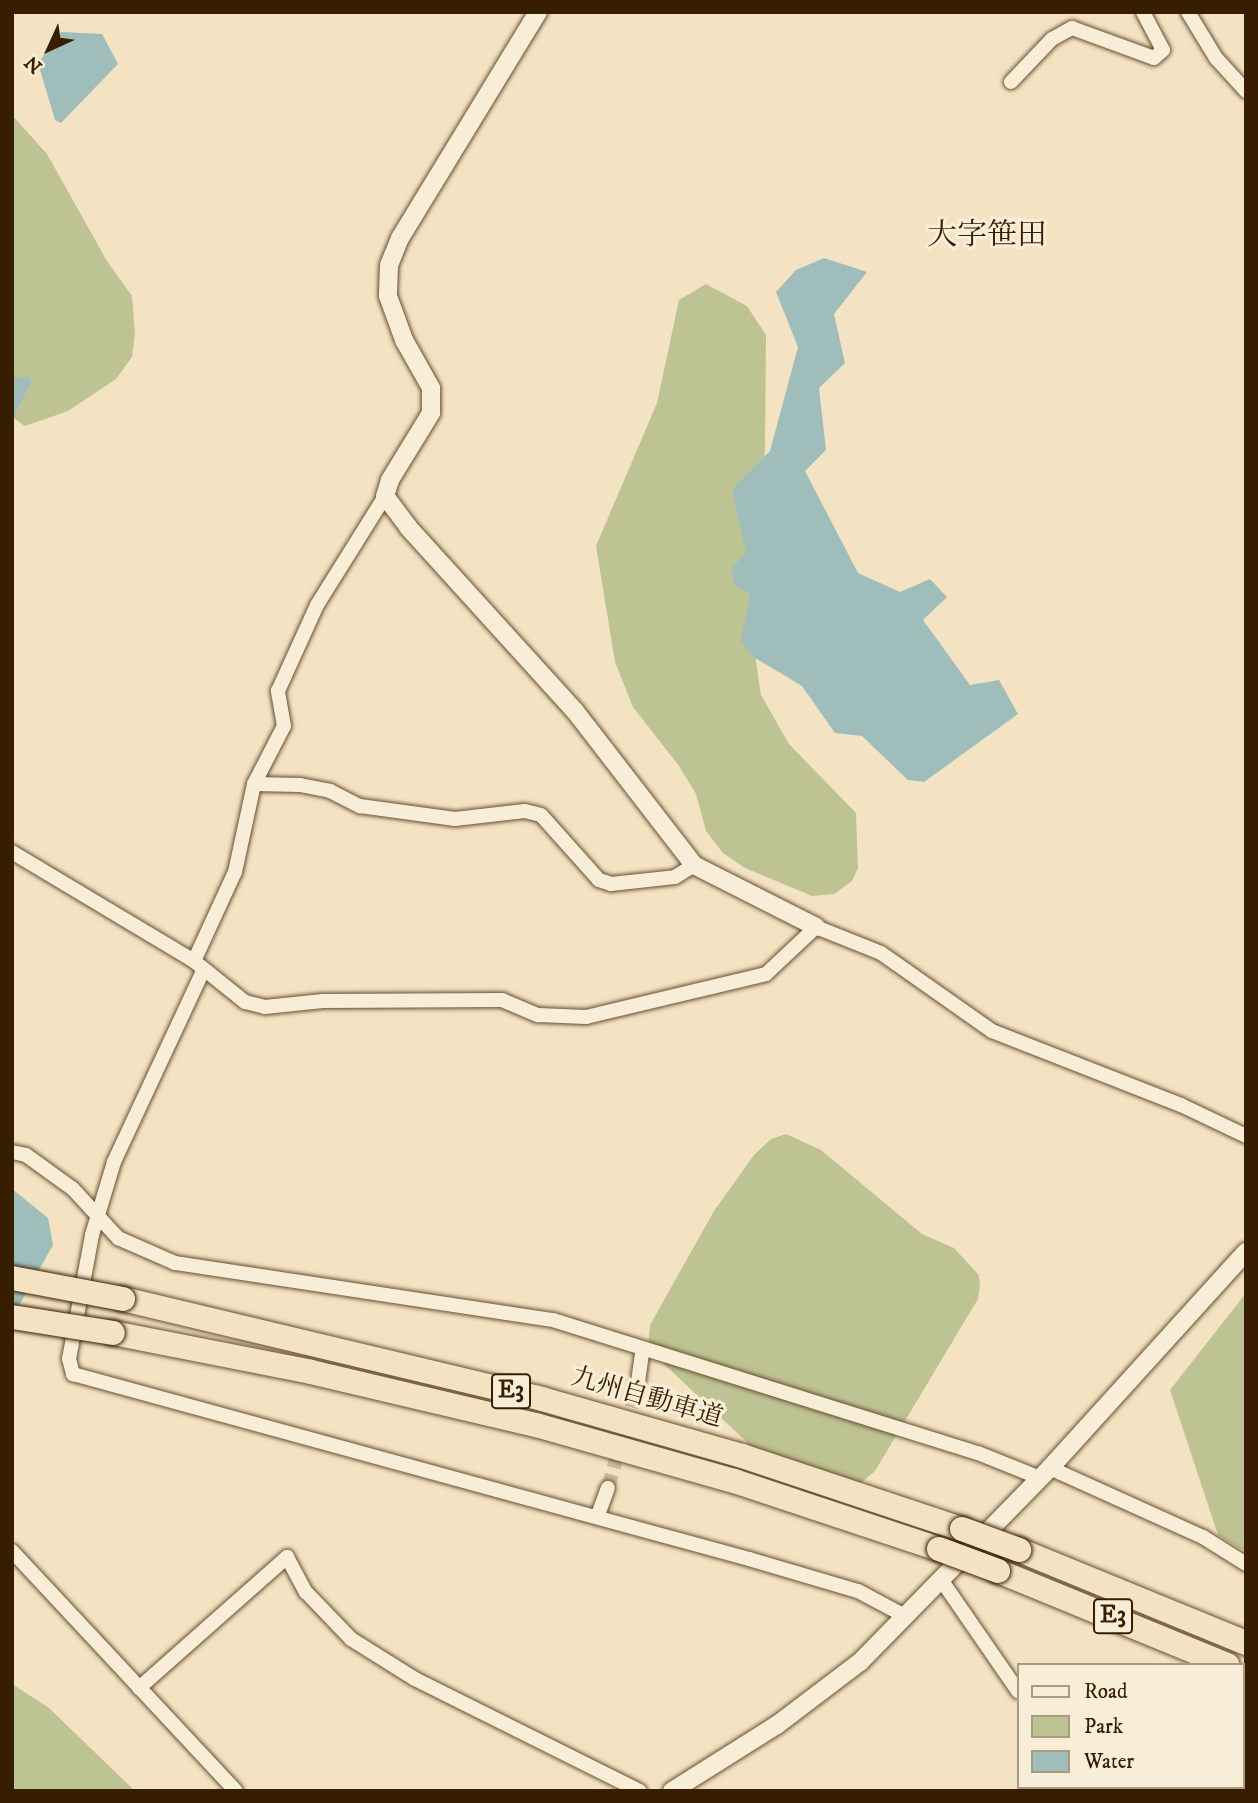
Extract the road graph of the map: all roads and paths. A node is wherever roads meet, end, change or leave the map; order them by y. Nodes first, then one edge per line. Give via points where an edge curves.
1 (538, 12) edge
2 (1143, 12) edge
3 (1188, 12) edge
4 (1011, 82) dead end
5 (1246, 91) edge
6 (386, 496) junction
7 (254, 784) junction
8 (12, 852) edge
9 (694, 865) junction
10 (816, 927) junction
11 (199, 966) junction
12 (1246, 1136) edge
13 (12, 1152) edge
14 (98, 1221) junction
15 (1246, 1252) edge
16 (12, 1278) edge
17 (12, 1317) edge
18 (643, 1348) junction
19 (638, 1382) tunnel mouth
20 (1045, 1473) junction
21 (608, 1488) tunnel mouth
22 (598, 1515) junction
23 (12, 1551) edge
24 (1246, 1564) edge
25 (942, 1581) junction
26 (907, 1616) junction
27 (1165, 1637) junction
28 (1246, 1643) edge
29 (1210, 1663) edge
30 (1223, 1663) edge
31 (139, 1688) junction
32 (1016, 1688) edge
33 (236, 1791) edge
34 (640, 1791) edge
35 (672, 1791) edge

1 - 6 street via 388,265 388,296 404,340 431,388 431,413 390,480
2 - 4 street via 1163,50 1154,58 1072,28 1052,39
3 - 5 street via 1216,58
6 - 7 street via 317,605 278,691 284,726
6 - 9 street via 408,527 575,711
7 - 9 street via 300,785 330,791 360,806 455,819 525,811 541,815 599,880 611,884 675,877
7 - 11 street via 235,872
8 - 11 street
9 - 10 street
10 - 11 street via 766,974 586,1017 538,1015 502,1000 323,1001 265,1007 245,1002
10 - 12 street via 881,953 992,1031 1181,1105
11 - 14 street via 114,1163
13 - 14 street via 26,1155 73,1189
14 - 18 street via 139,1250 175,1263 553,1320
14 - 22 street via 69,1359 73,1374
15 - 20 street
16 - 28 highway, 九州自動車道 / E3, bridge via 123,1299 542,1399 742,1456 1019,1550
17 - 27 highway, E3, bridge via 312,1372 536,1425 734,1481 939,1549
18 - 19 street
18 - 20 street
20 - 24 street via 1203,1537
20 - 25 street
21 - 22 street
22 - 26 street via 858,1591
23 - 31 street
25 - 26 street
25 - 32 street
26 - 35 street via 860,1662 777,1725
27 - 29 highway
27 - 30 highway, E3
31 - 33 street
31 - 34 street via 287,1557 306,1592 351,1639 415,1679

